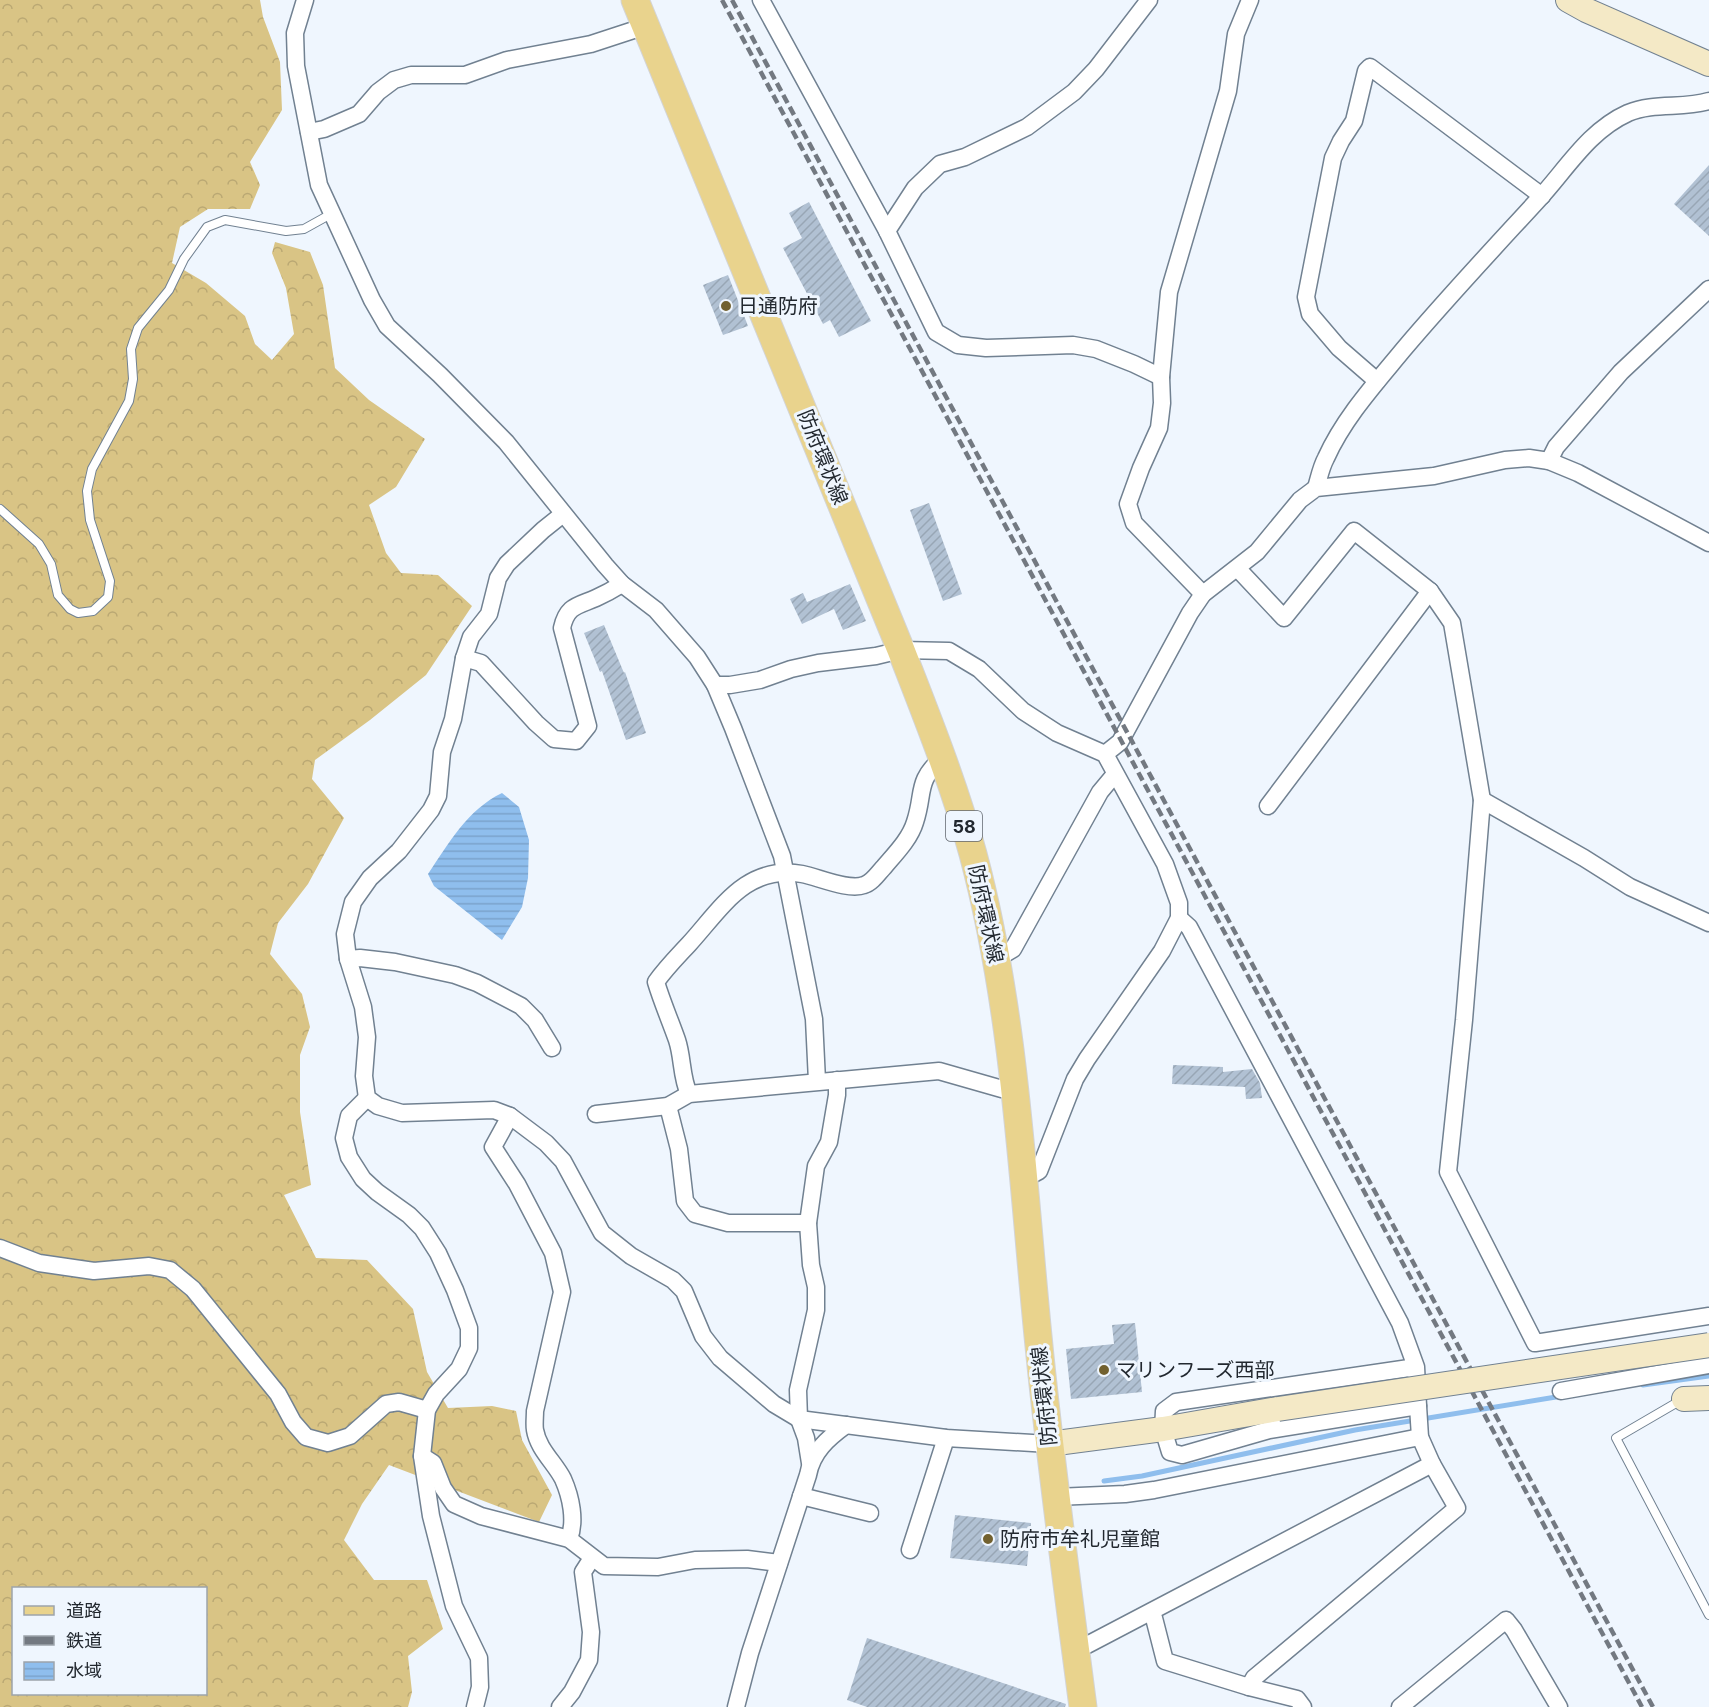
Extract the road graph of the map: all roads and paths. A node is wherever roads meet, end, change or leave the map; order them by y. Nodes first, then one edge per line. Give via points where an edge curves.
1 (305, 0) edge
2 (635, 0) edge
3 (761, 0) edge
4 (1149, 0) edge
5 (1250, 0) edge
6 (1568, 0) edge
7 (646, 26) junction
8 (1709, 64) edge
9 (1709, 101) edge
10 (309, 132) junction
11 (1542, 196) junction
12 (331, 214) junction
13 (887, 231) junction
14 (1709, 289) edge
15 (1161, 377) junction
16 (1377, 381) junction
17 (1549, 460) junction
18 (1316, 488) junction
19 (0, 509) edge
20 (563, 514) junction
21 (1709, 543) edge
22 (1238, 569) junction
23 (622, 584) junction
24 (1430, 591) junction
25 (1203, 594) junction
26 (902, 650) junction
27 (464, 658) junction
28 (715, 685) junction
29 (1105, 754) junction
30 (943, 757) junction
31 (1115, 774) junction
32 (1482, 800) junction
33 (1268, 806) dead end
34 (786, 872) junction
35 (1179, 918) junction
36 (1709, 922) edge
37 (348, 959) junction
38 (996, 959) junction
39 (552, 1048) dead end
40 (837, 1080) junction
41 (818, 1081) junction
42 (1014, 1088) junction
43 (689, 1094) junction
44 (367, 1098) junction
45 (668, 1106) junction
46 (596, 1114) dead end
47 (510, 1116) junction
48 (1024, 1179) junction
49 (808, 1223) junction
50 (0, 1248) edge
51 (1709, 1316) edge
52 (1709, 1345) edge
53 (1709, 1365) edge
54 (1416, 1366) junction
55 (1561, 1391) dead end
56 (1709, 1398) edge
57 (1684, 1399) joint
58 (427, 1410) junction
59 (799, 1419) junction
60 (1420, 1422) junction
61 (846, 1425) junction
62 (1163, 1429) junction
63 (946, 1438) junction
64 (1049, 1444) junction
65 (422, 1456) junction
66 (810, 1463) junction
67 (1432, 1464) junction
68 (801, 1496) junction
69 (1056, 1497) junction
70 (870, 1513) dead end
71 (569, 1539) junction
72 (910, 1550) dead end
73 (592, 1558) junction
74 (779, 1563) junction
75 (1150, 1613) junction
76 (1709, 1615) edge
77 (1075, 1646) junction
78 (1249, 1687) junction
79 (475, 1707) edge
80 (560, 1707) edge
81 (736, 1707) edge
82 (1083, 1707) edge
83 (1303, 1707) edge
84 (1400, 1707) edge
85 (1559, 1707) edge

1 - 10 street via 295,33 296,66
2 - 7 main road, 防府環状線 / 58
3 - 13 street
4 - 13 street via 1074,92 1027,127 965,158 940,164 915,188
5 - 15 street via 1236,34 1228,91 1169,292
6 - 8 street
7 - 10 street via 591,44 507,60 465,75 411,75 394,80 359,114
7 - 26 main road, 防府環状線 / 58
9 - 11 street via 1628,113 1588,141
10 - 12 street via 319,185
11 - 16 street via 1438,308
11 - 16 street via 1370,67 1366,71 1354,121 1334,158 1306,297 1310,314 1339,348
12 - 19 lane via 304,229 286,231 225,220 207,227 184,259 169,290 138,328 131,349 133,378 129,401 92,469 87,491 90,520 110,580 108,597 101,604 93,611 78,613 70,609 58,595 51,564 39,544
12 - 20 street via 387,326 506,442
13 - 15 street via 936,332 958,345 1072,345 1096,349
14 - 17 street via 1621,372
15 - 25 street via 1159,428 1128,504 1134,523
16 - 18 street via 1342,429 1325,459
17 - 18 street via 1505,460 1434,476
17 - 21 street
18 - 22 street via 1300,500
20 - 23 street
20 - 27 street via 507,564 498,578 489,614 471,637
22 - 24 street via 1284,618 1354,531
22 - 25 street
23 - 27 street via 576,605 565,617 562,628 588,726 576,741 554,739 481,663
23 - 28 street via 656,610 697,657
24 - 32 street via 1452,623
24 - 33 street
25 - 29 street via 1120,742
26 - 28 street via 818,663 760,680
26 - 29 street via 949,651 979,669 1023,711 1058,733
26 - 30 main road, 防府環状線 / 58
27 - 37 street via 453,719 442,752 438,796 399,850 370,878 353,902 345,934
28 - 34 street
29 - 31 street
30 - 34 street via 923,781 915,823 906,840 865,885 852,886
30 - 38 main road, 防府環状線 / 58 via 973,855
31 - 35 street via 1165,864 1179,903
31 - 38 street via 1100,792 1013,949
32 - 36 street via 1630,887
32 - 51 street via 1448,1172 1534,1343
34 - 41 street via 814,1019
34 - 43 street via 771,872 739,889 656,982 677,1042 683,1083
35 - 48 street via 1162,951 1075,1079 1039,1171
35 - 54 street via 1189,927 1400,1323
37 - 39 street via 395,962 477,983 521,1006
37 - 44 street via 366,1027
38 - 42 main road, 防府環状線 / 58
40 - 41 street
40 - 42 street via 939,1071 1002,1089
40 - 49 street via 829,1142 816,1166
41 - 43 street
42 - 48 main road, 防府環状線 / 58
43 - 45 street
44 - 47 street via 378,1106 402,1113 494,1110
44 - 58 street via 349,1116 344,1138 349,1157 363,1179 422,1228 438,1253 469,1328 469,1348 459,1369
45 - 46 street
45 - 49 street via 679,1149 685,1201 695,1214 728,1222
47 - 59 street via 546,1143 562,1161 603,1233 631,1257 673,1280 684,1291 703,1336 720,1358 774,1404
47 - 71 street via 493,1147 553,1253 562,1292 535,1411 535,1430 544,1452 563,1479 570,1502
48 - 64 main road, 防府環状線 / 58
49 - 59 street via 816,1311 798,1390
50 - 58 street via 39,1263 94,1271 149,1266 170,1270 193,1289 278,1394 306,1437 328,1443 350,1436 386,1404 399,1402
52 - 62 street, bridge
53 - 55 street
54 - 60 street
54 - 62 street via 1176,1402 1164,1411
56 - 57 street
57 - 76 lane via 1616,1438
58 - 65 street
59 - 61 street
59 - 66 street
60 - 62 street via 1269,1430 1182,1455 1170,1452
60 - 67 street
60 - 69 street via 1154,1490
61 - 63 street
61 - 66 street via 820,1448
62 - 64 street
63 - 64 street
63 - 72 street
64 - 69 main road, 防府環状線 / 58
65 - 71 street via 433,1463 454,1504 481,1516
65 - 79 street via 430,1516 454,1606 479,1658 480,1687
66 - 68 street
67 - 75 street
67 - 78 street via 1456,1508 1254,1678
68 - 70 street
68 - 74 street
69 - 77 main road, 防府環状線 / 58
71 - 73 street
73 - 74 street via 604,1566 658,1567 695,1560 747,1559
73 - 80 street via 584,1572 591,1632 589,1660
74 - 81 street
75 - 77 street via 1087,1645
75 - 78 street via 1164,1661
77 - 82 main road, 防府環状線 / 58
78 - 83 street via 1296,1699
84 - 85 street via 1506,1620

